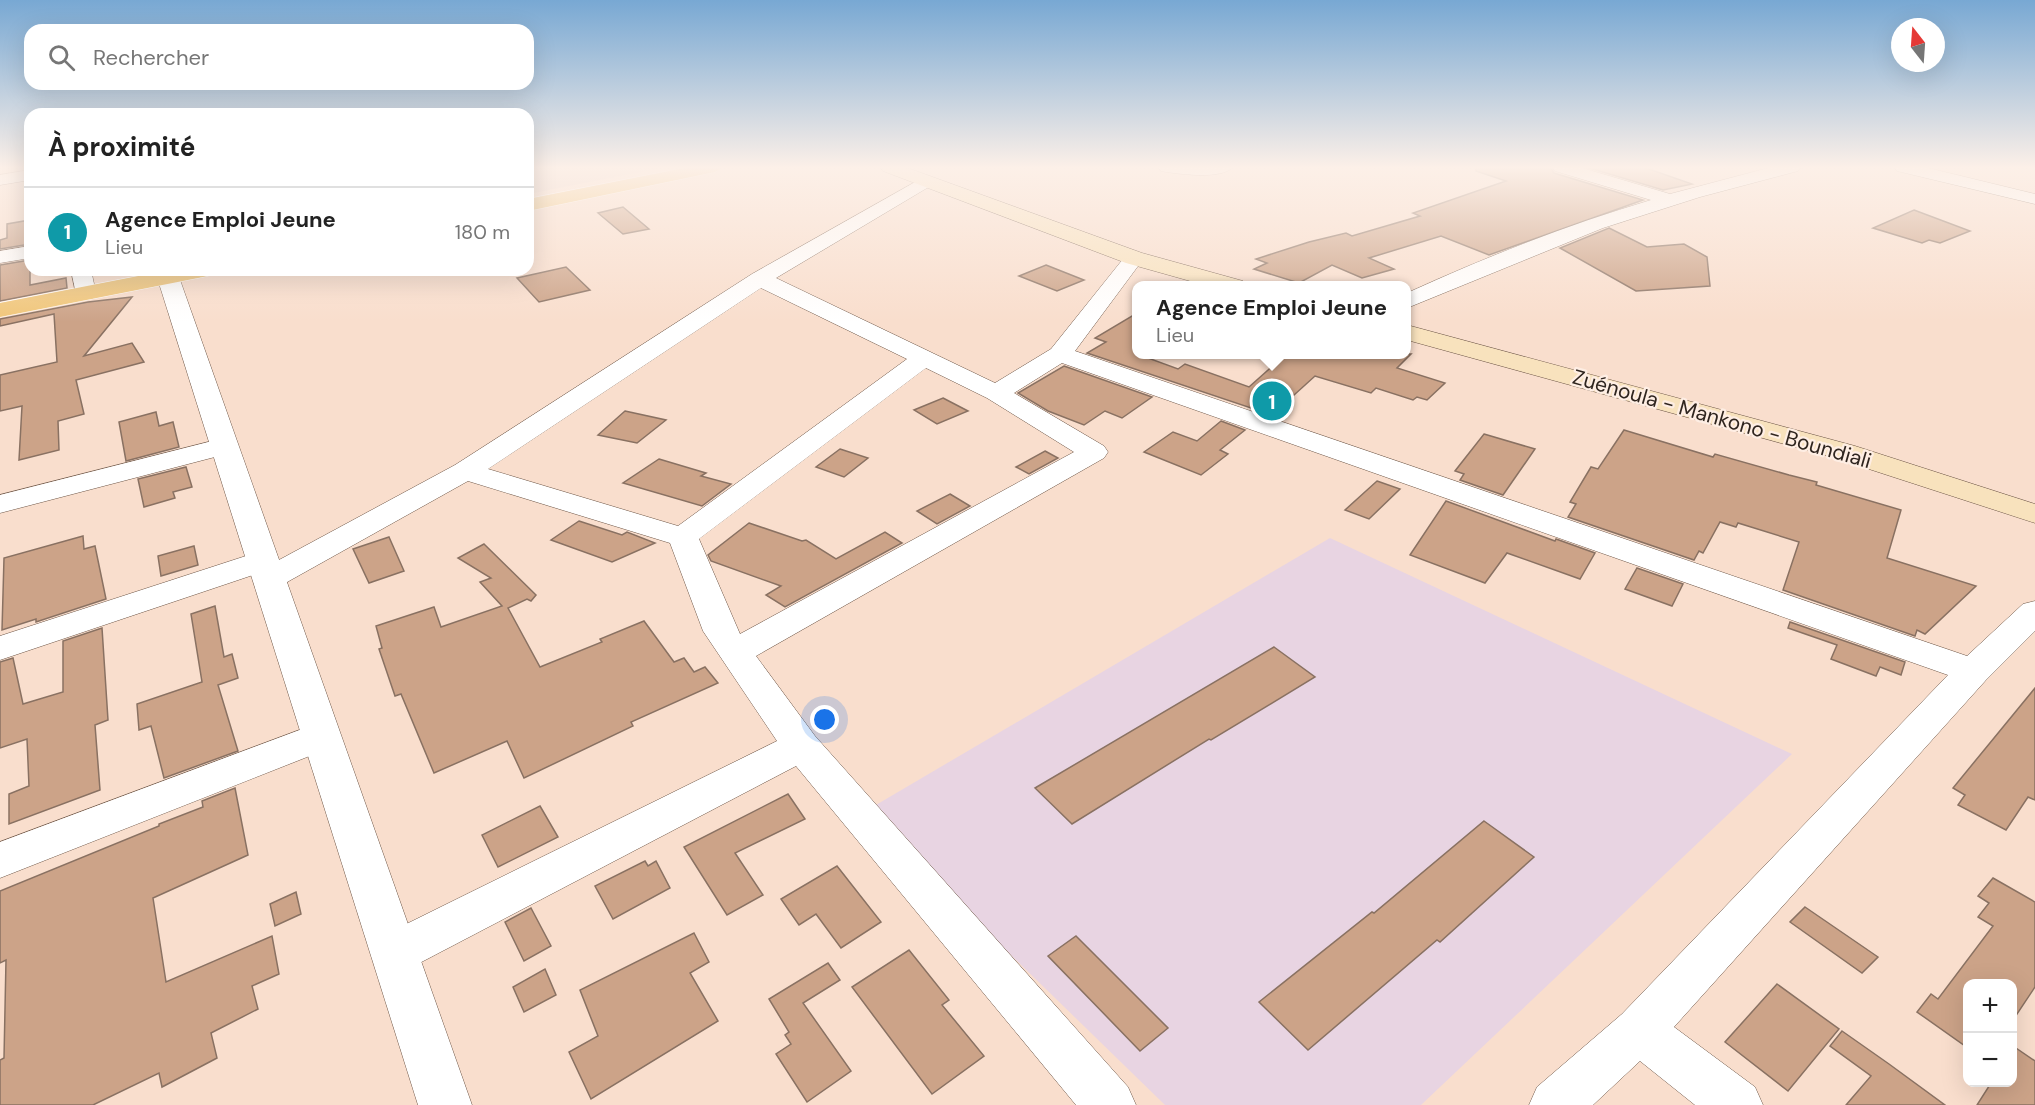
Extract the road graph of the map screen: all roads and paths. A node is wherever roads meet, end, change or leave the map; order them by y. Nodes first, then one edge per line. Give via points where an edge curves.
1 (862, 219) edge
2 (1027, 219) edge
3 (1612, 219) edge
4 (24, 253) edge
5 (0, 257) edge
6 (1134, 258) junction
7 (145, 276) edge
8 (182, 276) edge
9 (760, 279) junction
10 (1220, 281) edge
11 (83, 283) edge
12 (1411, 299) edge
13 (0, 303) edge
14 (0, 310) edge
15 (1411, 333) edge
16 (1060, 354) junction
17 (924, 358) junction
18 (996, 393) junction
19 (224, 446) junction
20 (465, 471) junction
21 (0, 504) edge
22 (2035, 514) edge
23 (683, 537) junction
24 (266, 570) junction
25 (2035, 612) edge
26 (0, 648) edge
27 (735, 652) junction
28 (1973, 671) junction
29 (321, 736) junction
30 (801, 746) junction
31 (0, 860) edge
32 (394, 952) junction
33 (1640, 1030) junction
34 (445, 1105) edge
35 (1110, 1105) edge
36 (1555, 1105) edge
37 (1737, 1105) edge

1 - 9 street
2 - 6 main road
3 - 12 street via 1491,262
4 - 5 street
6 - 10 main road
6 - 16 street
7 - 11 main road
8 - 19 street
9 - 17 street
9 - 20 street
11 - 13 main road
11 - 14 main road
15 - 22 main road, Zuénoula - Mankono - Boundiali via 1845,452
16 - 18 street
16 - 28 street
17 - 18 street
17 - 23 street
18 - 27 street via 1094,452
19 - 21 street
19 - 24 street
20 - 23 street
20 - 24 street
23 - 27 street via 720,631
24 - 26 street
24 - 29 street
25 - 28 street
27 - 30 street
28 - 33 street
29 - 31 street
29 - 32 street
30 - 32 street
30 - 35 street
32 - 34 street
33 - 36 street
33 - 37 street

